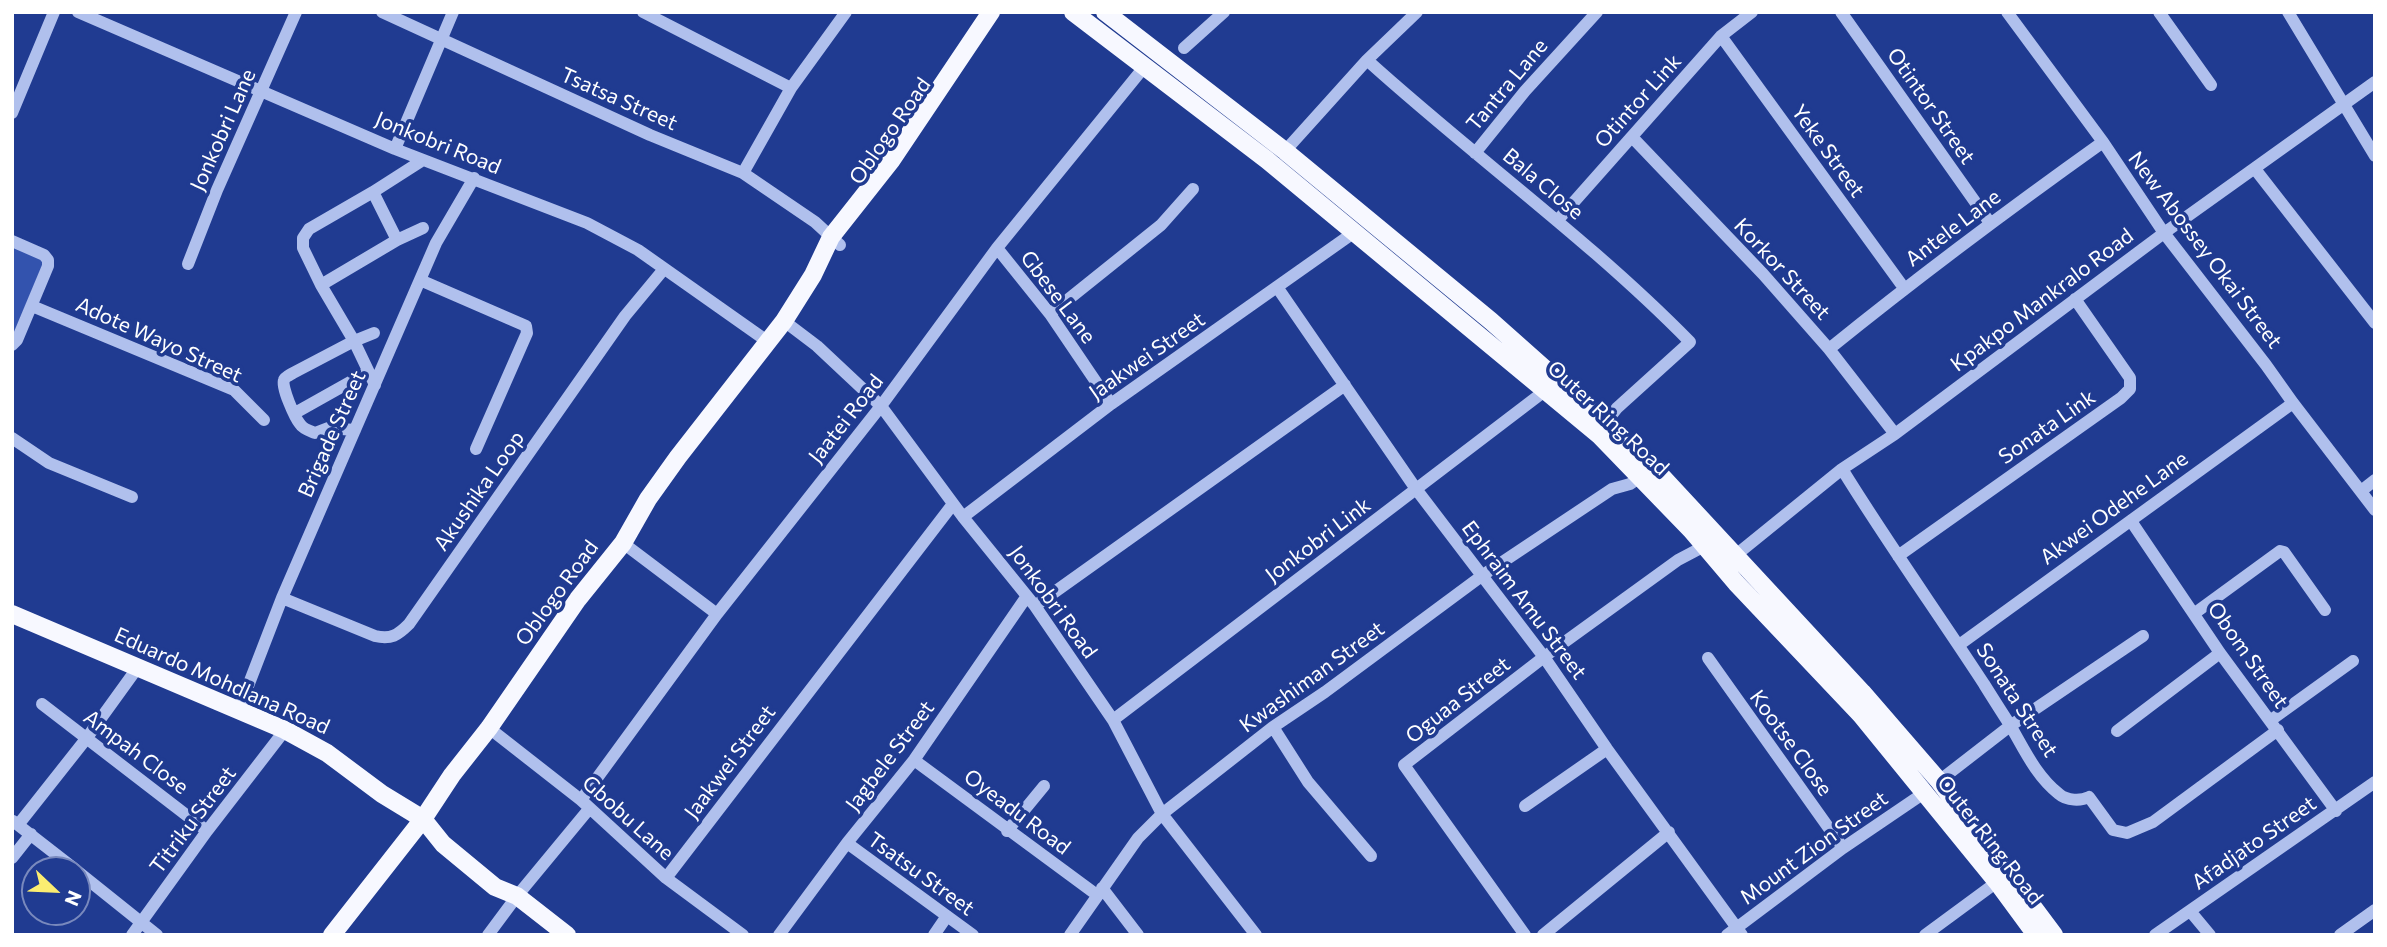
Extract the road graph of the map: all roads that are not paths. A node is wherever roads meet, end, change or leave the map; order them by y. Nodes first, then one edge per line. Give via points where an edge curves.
1 (54, 12) edge
2 (78, 12) edge
3 (296, 12) edge
4 (382, 12) edge
5 (453, 12) edge
6 (643, 12) edge
7 (846, 12) edge
8 (991, 12) edge
9 (1002, 12) edge
10 (1073, 12) edge
11 (1105, 12) edge
12 (1224, 12) edge
13 (1417, 12) edge
14 (1597, 12) edge
15 (1752, 12) edge
16 (1840, 12) edge
17 (2007, 12) edge
18 (2159, 12) edge
19 (2288, 12) edge
20 (1721, 36) junction
21 (442, 38) junction
22 (1184, 48) dead end
23 (1367, 60) junction
24 (1145, 66) junction
25 (2375, 82) edge
26 (2211, 85) dead end
27 (791, 88) junction
28 (261, 90) junction
29 (2345, 103) junction
30 (12, 113) edge
31 (1632, 137) junction
32 (2103, 142) junction
33 (395, 149) junction
34 (1285, 151) junction
35 (1475, 153) junction
36 (2375, 156) edge
37 (423, 160) junction
38 (2255, 169) junction
39 (743, 173) junction
40 (474, 178) junction
41 (1193, 189) dead end
42 (373, 192) junction
43 (1557, 221) junction
44 (1990, 223) junction
45 (423, 228) dead end
46 (1356, 231) junction
47 (2164, 233) junction
48 (397, 240) junction
49 (12, 241) edge
50 (836, 241) junction
51 (997, 248) junction
52 (188, 264) dead end
53 (664, 268) junction
54 (421, 280) junction
55 (321, 285) junction
56 (1277, 287) junction
57 (1904, 288) junction
58 (2074, 299) junction
59 (32, 306) junction
60 (1049, 314) junction
61 (784, 321) junction
62 (2375, 323) edge
63 (374, 333) dead end
64 (354, 341) junction
65 (767, 341) junction
66 (12, 345) edge
67 (1829, 349) junction
68 (368, 372) junction
69 (375, 385) junction
70 (1345, 385) junction
71 (1546, 390) junction
72 (2292, 403) junction
73 (1111, 404) junction
74 (881, 406) junction
75 (295, 413) junction
76 (264, 420) dead end
77 (1606, 422) junction
78 (355, 430) junction
79 (1895, 434) junction
80 (12, 438) edge
81 (476, 449) dead end
82 (1642, 467) junction
83 (1842, 469) junction
84 (2375, 480) edge
85 (1416, 489) junction
86 (2361, 491) junction
87 (132, 497) dead end
88 (953, 503) junction
89 (2375, 510) edge
90 (963, 517) junction
91 (2131, 521) junction
92 (623, 543) junction
93 (1703, 543) junction
94 (1898, 556) junction
95 (1730, 561) junction
96 (1483, 575) junction
97 (282, 598) junction
98 (1031, 601) junction
99 (2325, 610) dead end
100 (2195, 613) junction
101 (717, 614) junction
102 (13, 616) edge
103 (2143, 636) dead end
104 (1959, 645) junction
105 (2220, 653) junction
106 (1544, 657) junction
107 (1707, 659) dead end
108 (2353, 661) dead end
109 (138, 667) junction
110 (42, 704) dead end
111 (238, 712) junction
112 (1113, 720) junction
113 (2274, 725) junction
114 (2010, 726) junction
115 (1273, 727) junction
116 (489, 728) junction
117 (285, 730) junction
118 (2117, 731) dead end
119 (86, 739) junction
120 (1607, 749) junction
121 (914, 760) junction
122 (1939, 782) junction
123 (2375, 782) edge
124 (1045, 786) dead end
125 (1924, 793) junction
126 (585, 804) junction
127 (1525, 806) dead end
128 (2336, 810) junction
129 (1162, 814) junction
130 (423, 819) junction
131 (15, 823) edge
132 (207, 831) junction
133 (1007, 831) junction
134 (1669, 832) junction
135 (31, 834) junction
136 (847, 843) junction
137 (1843, 848) junction
138 (59, 856) edge
139 (1371, 856) dead end
140 (12, 859) edge
141 (666, 878) junction
142 (91, 881) edge
143 (1997, 882) junction
144 (1100, 892) junction
145 (517, 896) junction
146 (2375, 910) edge
147 (2190, 911) junction
148 (947, 916) junction
149 (141, 922) junction
150 (1735, 932) edge
151 (132, 935) edge
152 (158, 935) edge
153 (332, 935) edge
154 (488, 935) edge
155 (567, 935) edge
156 (743, 935) edge
157 (779, 935) edge
158 (934, 935) edge
159 (973, 935) edge
160 (1070, 935) edge
161 (1138, 935) edge
162 (1256, 935) edge
163 (1525, 935) edge
164 (1542, 935) edge
165 (1925, 935) edge
166 (2036, 935) edge
167 (2054, 935) edge
168 (2155, 935) edge
169 (2210, 935) edge
170 (2340, 935) edge

1 - 30 street
2 - 28 street, Jonkobri Road
3 - 28 street, Jonkobri Lane
4 - 21 street, Tsatsa Street
5 - 21 street
6 - 27 street
7 - 27 street
8 - 50 main road, Oblogo Road
9 - 50 main road, Oblogo Road
10 - 24 main road, Outer Ring Road
11 - 34 main road, Outer Ring Road
12 - 22 street
13 - 23 street
14 - 35 street, Tantra Lane
15 - 20 street, Otintor Link
16 - 44 street, Otintor Street
17 - 32 street, New Abossey Okai Street
18 - 26 street
19 - 29 street
20 - 31 street, Otintor Link
20 - 57 street, Yeke Street
21 - 33 street
21 - 39 street, Tsatsa Street
23 - 34 street
23 - 35 street, Bala Close
24 - 46 main road, Outer Ring Road
24 - 51 street, Jaatei Road
25 - 29 street, Kpakpo Mankralo Road
27 - 39 street
28 - 33 street, Jonkobri Road
28 - 52 street, Jonkobri Lane
29 - 36 street
29 - 38 street, Kpakpo Mankralo Road
31 - 43 street, Otintor Link
31 - 67 street, Korkor Street
32 - 44 street, Antele Lane
32 - 47 street, New Abossey Okai Street
33 - 37 street, Jonkobri Road
34 - 77 main road, Outer Ring Road
35 - 43 street, Bala Close
37 - 40 street, Jonkobri Road
37 - 42 street
38 - 47 street, Kpakpo Mankralo Road
38 - 62 street
39 - 50 street, Tsatsa Street
40 - 53 street, Jonkobri Road via 587,223
40 - 54 street, Brigade Street via 436,243
41 - 60 street via 1161,225
42 - 48 street
42 - 55 street via 309,229 303,238 303,248
43 - 77 street, Bala Close via 1690,342
44 - 57 street, Antele Lane
45 - 48 street
46 - 56 street, Jaakwei Street
46 - 71 main road, Outer Ring Road
47 - 58 street, Kpakpo Mankralo Road
47 - 72 street, New Abossey Okai Street
48 - 55 street
49 - 59 street via 48,260
50 - 61 main road, Oblogo Road
51 - 60 street, Gbese Lane
51 - 74 street, Jaatei Road
53 - 65 street, Jonkobri Road
53 - 97 street, Akushika Loop via 625,316 401,633 385,639
54 - 69 street, Brigade Street
54 - 81 street via 526,326 527,333
55 - 64 street
56 - 70 street, Ephraim Amu Street
56 - 73 street, Jaakwei Street
57 - 67 street, Antele Lane
58 - 79 street, Kpakpo Mankralo Road
58 - 94 street, Sonata Link via 2130,378 2130,389
59 - 66 street
59 - 76 street, Adote Wayo Street via 234,390
60 - 73 street, Gbese Lane
61 - 65 main road, Oblogo Road
61 - 74 street, Jonkobri Road
63 - 64 street
64 - 68 street
64 - 75 street via 285,378 285,392
65 - 92 main road, Oblogo Road via 656,488
67 - 79 street, Korkor Street
68 - 69 street
68 - 75 street
69 - 78 street, Brigade Street
70 - 85 street, Ephraim Amu Street
70 - 98 street, Jagbele Street
71 - 82 main road, Outer Ring Road
71 - 85 street, Jonkobri Link
72 - 86 street, New Abossey Okai Street
72 - 91 street, Akwei Odehe Lane
73 - 90 street, Jaakwei Street
74 - 88 street, Jonkobri Road
74 - 101 street, Jaatei Road
75 - 78 street via 300,425 315,433 328,428
77 - 82 main road, Outer Ring Road
78 - 97 street, Brigade Street
79 - 83 street, Kpakpo Mankralo Road
80 - 87 street via 49,463
82 - 93 main road, Outer Ring Road
82 - 95 main road, Outer Ring Road
82 - 96 street, Kwashiman Street via 1623,474 1612,489
83 - 94 street, Sonata Street
83 - 95 street, Kpakpo Mankralo Road
84 - 86 street
85 - 96 street, Ephraim Amu Street
85 - 112 street, Jonkobri Link
86 - 89 street, New Abossey Okai Street
88 - 90 street, Jonkobri Road
88 - 141 street, Jaakwei Street
90 - 98 street, Jonkobri Road
91 - 100 street, Obom Street
91 - 104 street, Akwei Odehe Lane
92 - 101 street
92 - 116 main road, Oblogo Road via 578,599
93 - 95 main road, Outer Ring Road
93 - 106 street, Oguaa Street
94 - 104 street, Sonata Street
95 - 122 main road, Outer Ring Road via 1862,692
95 - 125 main road, Outer Ring Road
96 - 106 street, Ephraim Amu Street
96 - 115 street, Kwashiman Street
97 - 111 street, Brigade Street
98 - 112 street, Jonkobri Road
98 - 121 street, Jagbele Street
99 - 100 street via 2280,551
100 - 105 street, Obom Street
101 - 126 street, Jaatei Road
102 - 109 main road, Eduardo Mohdlana Road
103 - 114 street
104 - 114 street, Sonata Street
105 - 113 street, Obom Street
105 - 118 street
106 - 120 street, Ephraim Amu Street
106 - 163 street, Oguaa Street via 1404,765
107 - 137 street, Kootse Close
108 - 113 street
109 - 111 main road, Eduardo Mohdlana Road
109 - 119 street
110 - 119 street, Ampah Close
111 - 117 main road, Eduardo Mohdlana Road
112 - 129 street, Jonkobri Road
113 - 114 street, Sonata Street via 2168,812 2127,833 2113,830 2089,797 2081,800 2059,795 2028,760
113 - 128 street, Obom Street
114 - 122 street
115 - 129 street, Kwashiman Street
115 - 139 street via 1308,782
116 - 126 street, Gbobu Lane
116 - 130 main road, Oblogo Road
117 - 130 main road, Eduardo Mohdlana Road
117 - 132 street, Titriku Street
119 - 131 street
119 - 132 street, Ampah Close
120 - 127 street
120 - 134 street, Ephraim Amu Street
121 - 133 street, Oyeadu Road
121 - 136 street, Jagbele Street
122 - 167 main road, Outer Ring Road
123 - 128 street, Afadjato Street
124 - 133 street
125 - 137 street, Mount Zion Street
125 - 143 main road, Outer Ring Road
126 - 141 street, Gbobu Lane
126 - 145 street, Jaatei Road
128 - 147 street, Afadjato Street
129 - 144 street, Kwashiman Street via 1138,838
129 - 162 street, Jonkobri Road
130 - 145 main road, Eduardo Mohdlana Road via 443,844 495,887
130 - 153 main road, Oblogo Road
131 - 135 street
132 - 149 street, Titriku Street
133 - 144 street, Oyeadu Road
134 - 150 street, Ephraim Amu Street
134 - 164 street
135 - 138 street
135 - 140 street
136 - 148 street, Tsatsu Street
136 - 157 street, Jagbele Street
137 - 150 street, Mount Zion Street
141 - 156 street, Gbobu Lane
142 - 149 street
143 - 165 street
143 - 166 main road, Outer Ring Road
144 - 160 street, Kwashiman Street
144 - 161 street, Oyeadu Road
145 - 154 street, Jaatei Road
145 - 155 main road, Eduardo Mohdlana Road
146 - 170 street
147 - 168 street, Afadjato Street
147 - 169 street
148 - 158 street
148 - 159 street, Tsatsu Street
149 - 151 street, Titriku Street
149 - 152 street

